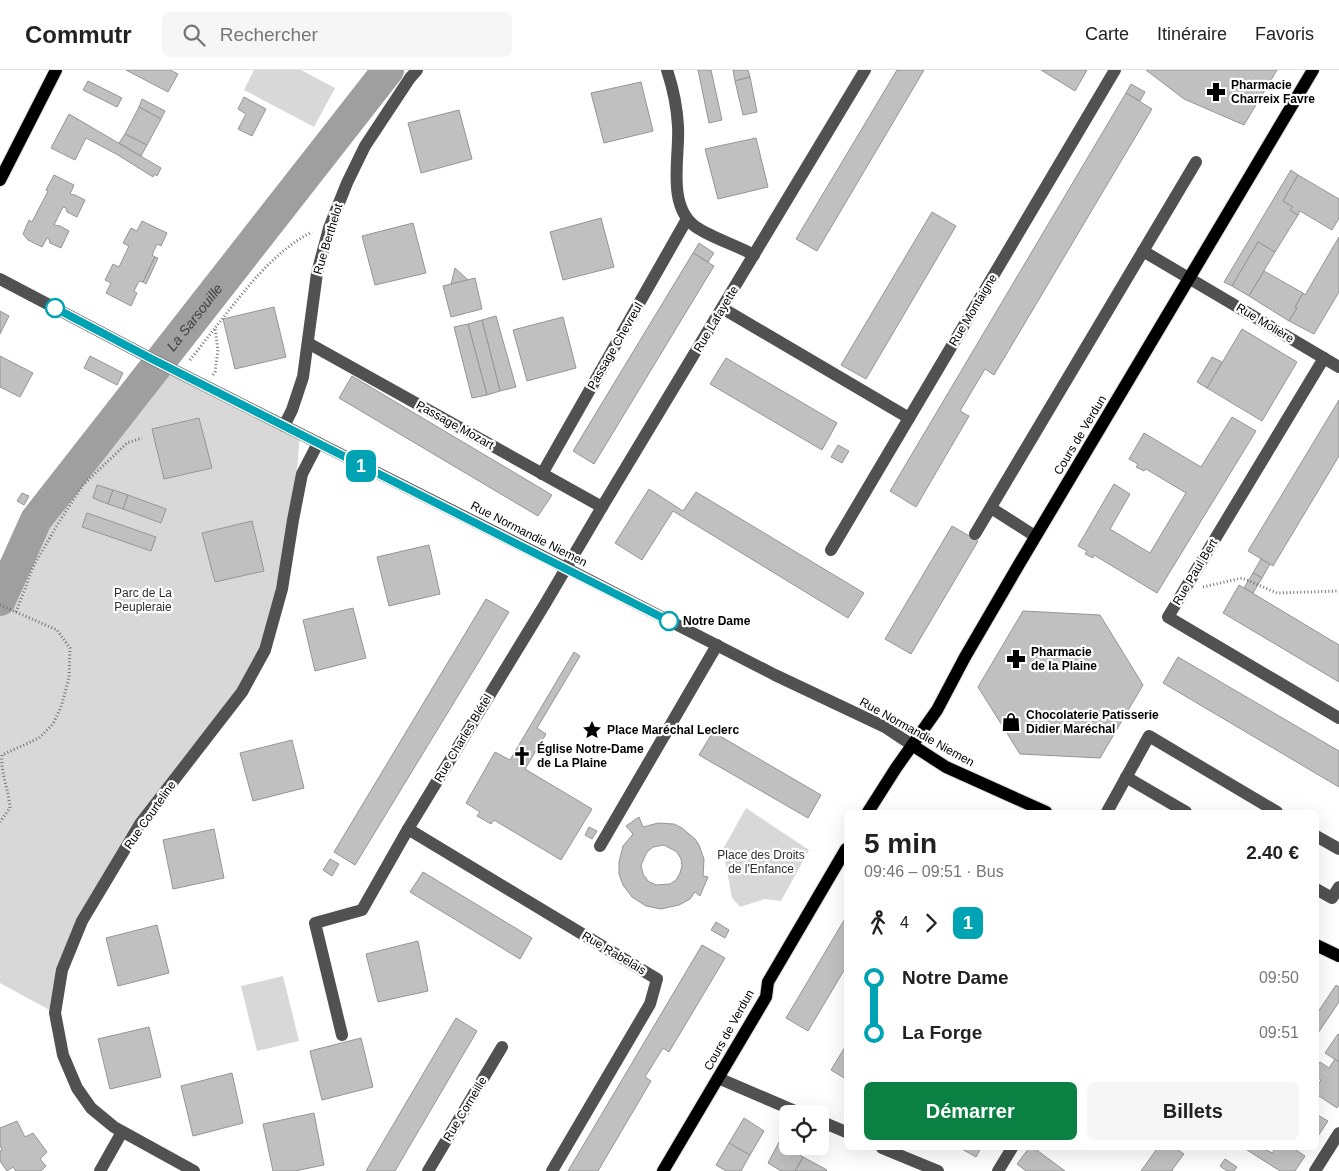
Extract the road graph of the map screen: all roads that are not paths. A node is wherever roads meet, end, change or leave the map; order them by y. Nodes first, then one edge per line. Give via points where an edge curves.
1 (56, 70) edge
2 (417, 70) edge
3 (667, 70) edge
4 (865, 70) edge
5 (1115, 70) edge
6 (1313, 70) edge
7 (1196, 162) dead end
8 (0, 180) edge
9 (687, 219) junction
10 (1143, 251) junction
11 (754, 255) junction
12 (1190, 278) junction
13 (0, 279) edge
14 (722, 308) junction
15 (308, 342) junction
16 (1324, 358) junction
17 (1339, 367) edge
18 (909, 418) junction
19 (284, 426) junction
20 (318, 443) junction
21 (542, 474) junction
22 (602, 507) junction
23 (991, 508) junction
24 (975, 534) dead end
25 (1035, 536) junction
26 (831, 550) dead end
27 (566, 568) junction
28 (717, 645) junction
29 (1339, 718) edge
30 (912, 745) junction
31 (1126, 777) junction
32 (869, 810) edge
33 (1042, 810) edge
34 (1108, 810) edge
35 (1183, 810) edge
36 (1274, 810) edge
37 (408, 829) junction
38 (1319, 838) edge
39 (600, 846) dead end
40 (1339, 849) edge
41 (844, 852) edge
42 (1339, 887) edge
43 (1319, 891) edge
44 (1319, 946) edge
45 (1339, 956) edge
46 (342, 1034) dead end
47 (502, 1047) dead end
48 (718, 1078) junction
49 (781, 1105) edge
50 (829, 1125) edge
51 (844, 1131) edge
52 (122, 1132) junction
53 (1339, 1133) edge
54 (887, 1150) edge
55 (1011, 1150) edge
56 (100, 1171) edge
57 (194, 1171) edge
58 (428, 1171) edge
59 (552, 1171) edge
60 (663, 1171) edge
61 (938, 1171) edge
62 (998, 1171) edge
63 (1315, 1171) edge

1 - 8 main road
2 - 15 street, Rue Berthelot via 364,146 346,183 329,228 317,274
3 - 9 street via 673,87 678,127 678,196
4 - 11 street, Rue Lafayette
5 - 18 street, Rue Montaigne
6 - 12 main road, Cours de Verdun
7 - 10 street
9 - 11 street via 696,227
9 - 21 street, Passage Chevreul
10 - 12 street, Rue Molière
10 - 23 street
11 - 14 street, Rue Lafayette
12 - 16 street, Rue Molière
12 - 25 main road, Cours de Verdun
13 - 19 street, Rue Normandie Niemen
14 - 18 street
14 - 22 street, Rue Lafayette
15 - 19 street, Rue Berthelot via 303,377
15 - 21 street, Passage Mozart
16 - 17 street, Rue Molière
16 - 29 street, Rue Paul Bert via 1168,617
18 - 26 street, Rue Montaigne
19 - 20 street, Rue Normandie Niemen
20 - 27 street, Rue Normandie Niemen
20 - 52 street, Rue Courteline via 302,474 282,589 265,650 242,692 140,824 82,921 62,970 56,1012 63,1055 77,1088 91,1108
21 - 22 street, Passage Mozart
22 - 27 street, Rue Lafayette
23 - 24 street
23 - 25 street
25 - 30 main road, Cours de Verdun via 937,710
27 - 28 street, Rue Normandie Niemen
27 - 37 street, Rue Charles Blétel
28 - 30 street, Rue Normandie Niemen via 885,727
28 - 39 street
30 - 32 main road, Cours de Verdun
30 - 33 main road, Rue Normandie Niemen via 946,767
31 - 34 street
31 - 35 street
31 - 36 street via 1149,736
37 - 46 street, Rue Charles Blétel via 362,910 315,923
37 - 59 street, Rue Rabelais via 657,979 650,1004
38 - 40 street
41 - 48 main road, Cours de Verdun via 768,982 766,997
42 - 43 street via 1332,898
44 - 45 main road
47 - 58 street, Rue Corneille
48 - 49 street
48 - 60 main road, Cours de Verdun
50 - 51 street
52 - 56 street
52 - 57 street, Rue Courteline
53 - 63 street
54 - 61 street
55 - 62 street

